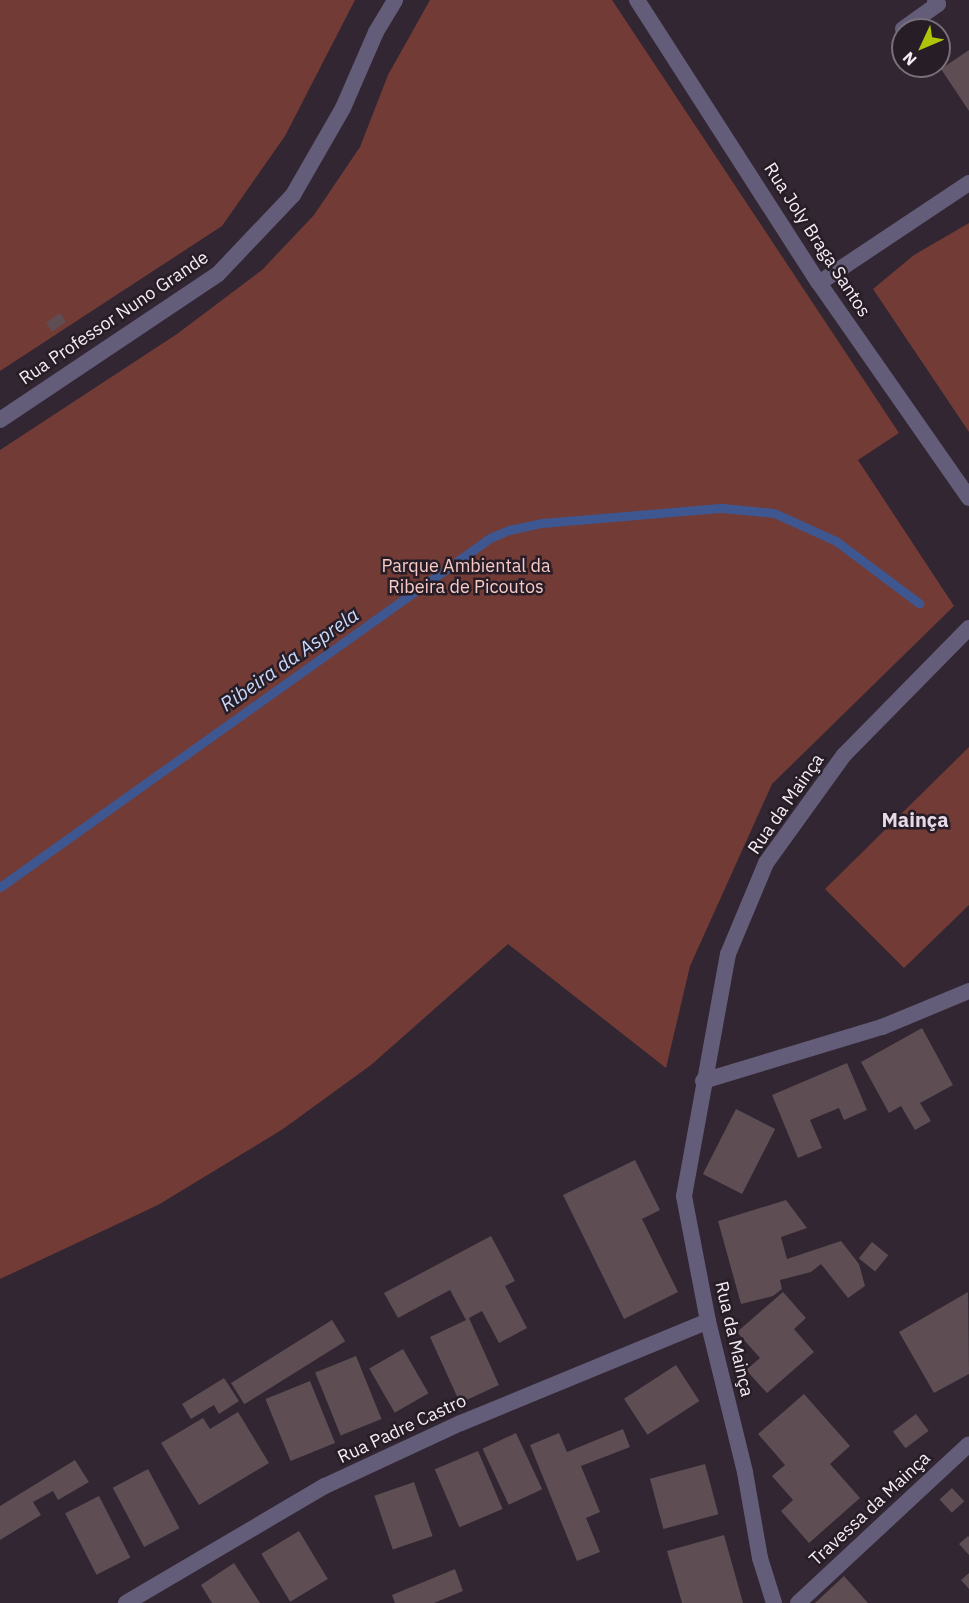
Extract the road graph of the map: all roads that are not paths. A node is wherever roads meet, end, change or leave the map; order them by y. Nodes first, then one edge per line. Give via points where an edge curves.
1 (395, 0) edge
2 (638, 0) edge
3 (935, 0) edge
4 (918, 18) edge
5 (969, 183) edge
6 (819, 283) junction
7 (0, 420) edge
8 (969, 498) edge
9 (969, 628) edge
10 (969, 991) edge
11 (703, 1081) junction
12 (708, 1321) junction
13 (969, 1444) edge
14 (126, 1603) edge
15 (774, 1603) edge
16 (798, 1603) edge

1 - 7 street, Rua Professor Nuno Grande via 376,32 343,108 292,195 218,274
2 - 6 street, Rua Joly Braga Santos
3 - 4 street via 938,4
5 - 6 street
6 - 8 street, Rua Joly Braga Santos
9 - 11 street, Rua da Mainça via 844,755 766,863 728,954
10 - 11 street via 882,1027
11 - 12 street, Rua da Mainça via 684,1196
12 - 14 street, Rua Padre Castro via 461,1423 325,1486
12 - 15 street, Rua da Mainça
13 - 16 street, Travessa da Mainça

